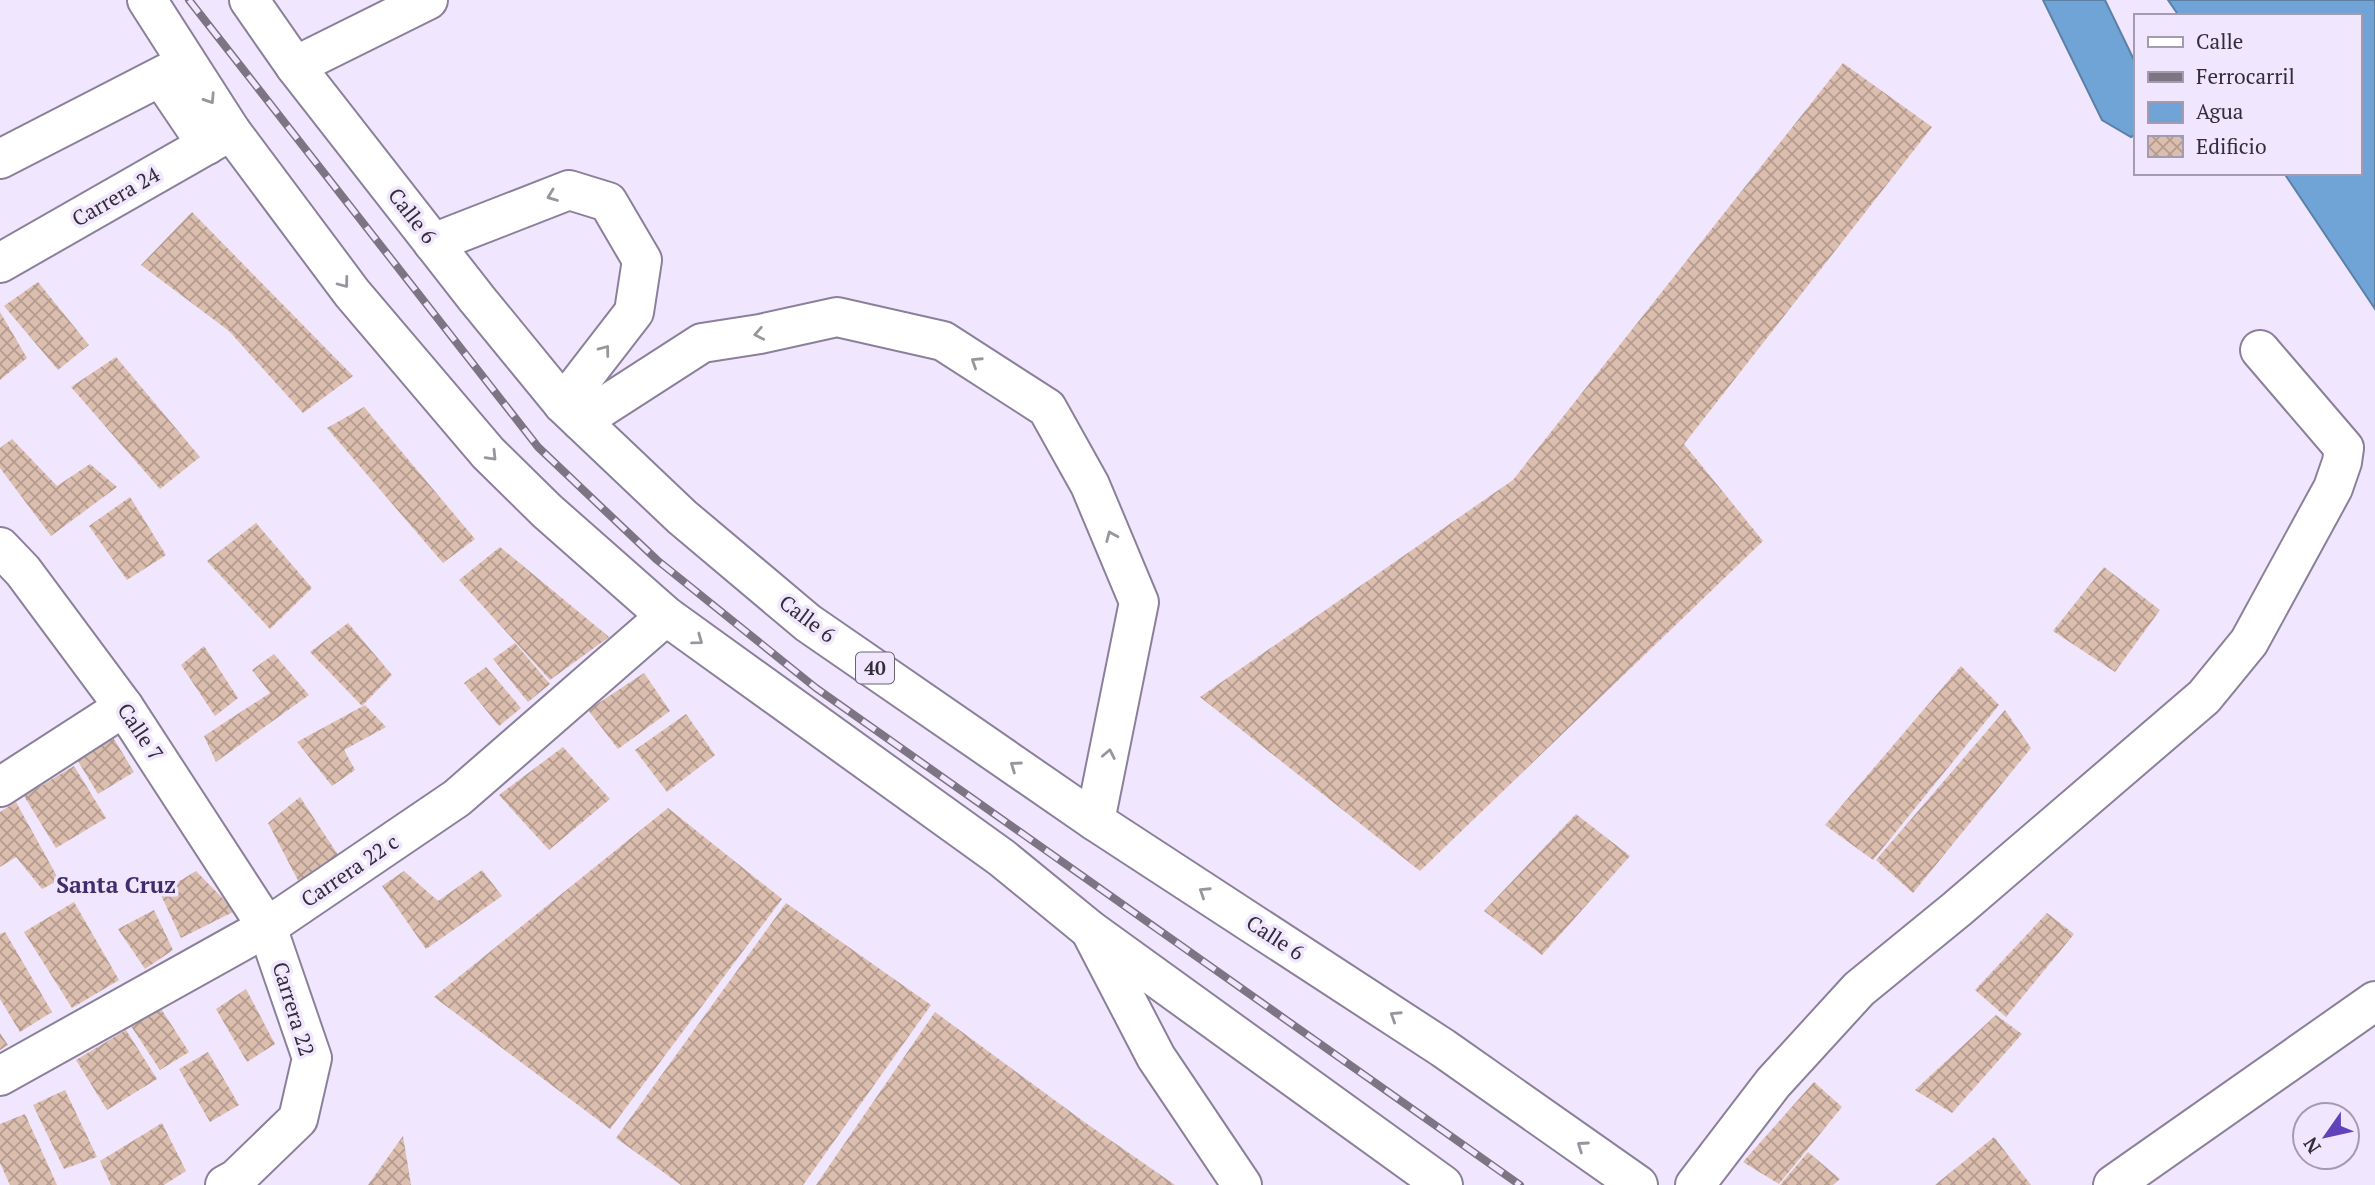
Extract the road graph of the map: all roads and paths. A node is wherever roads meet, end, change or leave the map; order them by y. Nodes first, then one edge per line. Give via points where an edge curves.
1 (147, 0) edge
2 (249, 0) edge
3 (428, 0) edge
4 (295, 66) junction
5 (174, 70) junction
6 (219, 138) junction
7 (0, 159) edge
8 (433, 243) junction
9 (0, 262) edge
10 (2260, 349) dead end
11 (572, 412) junction
12 (8, 568) edge
13 (666, 617) junction
14 (124, 707) junction
15 (0, 787) edge
16 (1095, 821) junction
17 (267, 927) junction
18 (1090, 930) junction
19 (2375, 1000) edge
20 (0, 1076) edge
21 (225, 1185) edge
22 (1242, 1185) edge
23 (1443, 1185) edge
24 (1638, 1185) edge
25 (1695, 1185) edge
26 (2113, 1185) edge

1 - 5 main road
2 - 4 main road, Calle 6 / 40
3 - 4 main road
4 - 8 main road, Calle 6 / 40
5 - 6 main road
5 - 7 main road
6 - 9 main road, Carrera 24
6 -> 13 main road via 488,453
8 - 11 main road, Calle 6 / 40
11 -> 8 main road via 634,312 642,260 608,202 569,190
10 - 25 main road via 2344,449 2333,488 2249,642 2204,697 1860,989 1773,1083
16 -> 11 main road, Calle 6 / 40 via 808,623 682,517
16 -> 11 main road via 1139,602 1090,485 1047,408 943,341 837,317 702,344
12 - 14 main road, Calle 7
13 - 17 main road, Carrera 22 c via 457,798
13 -> 18 main road via 1002,858
14 - 15 main road
14 - 17 main road, Calle 7
24 -> 16 main road, Calle 6 / 40 via 1443,1048
17 - 20 main road, Carrera 22 c
17 - 21 main road, Carrera 22 via 312,1058 298,1119
18 - 22 main road via 1156,1056
18 - 23 main road
19 - 26 main road

